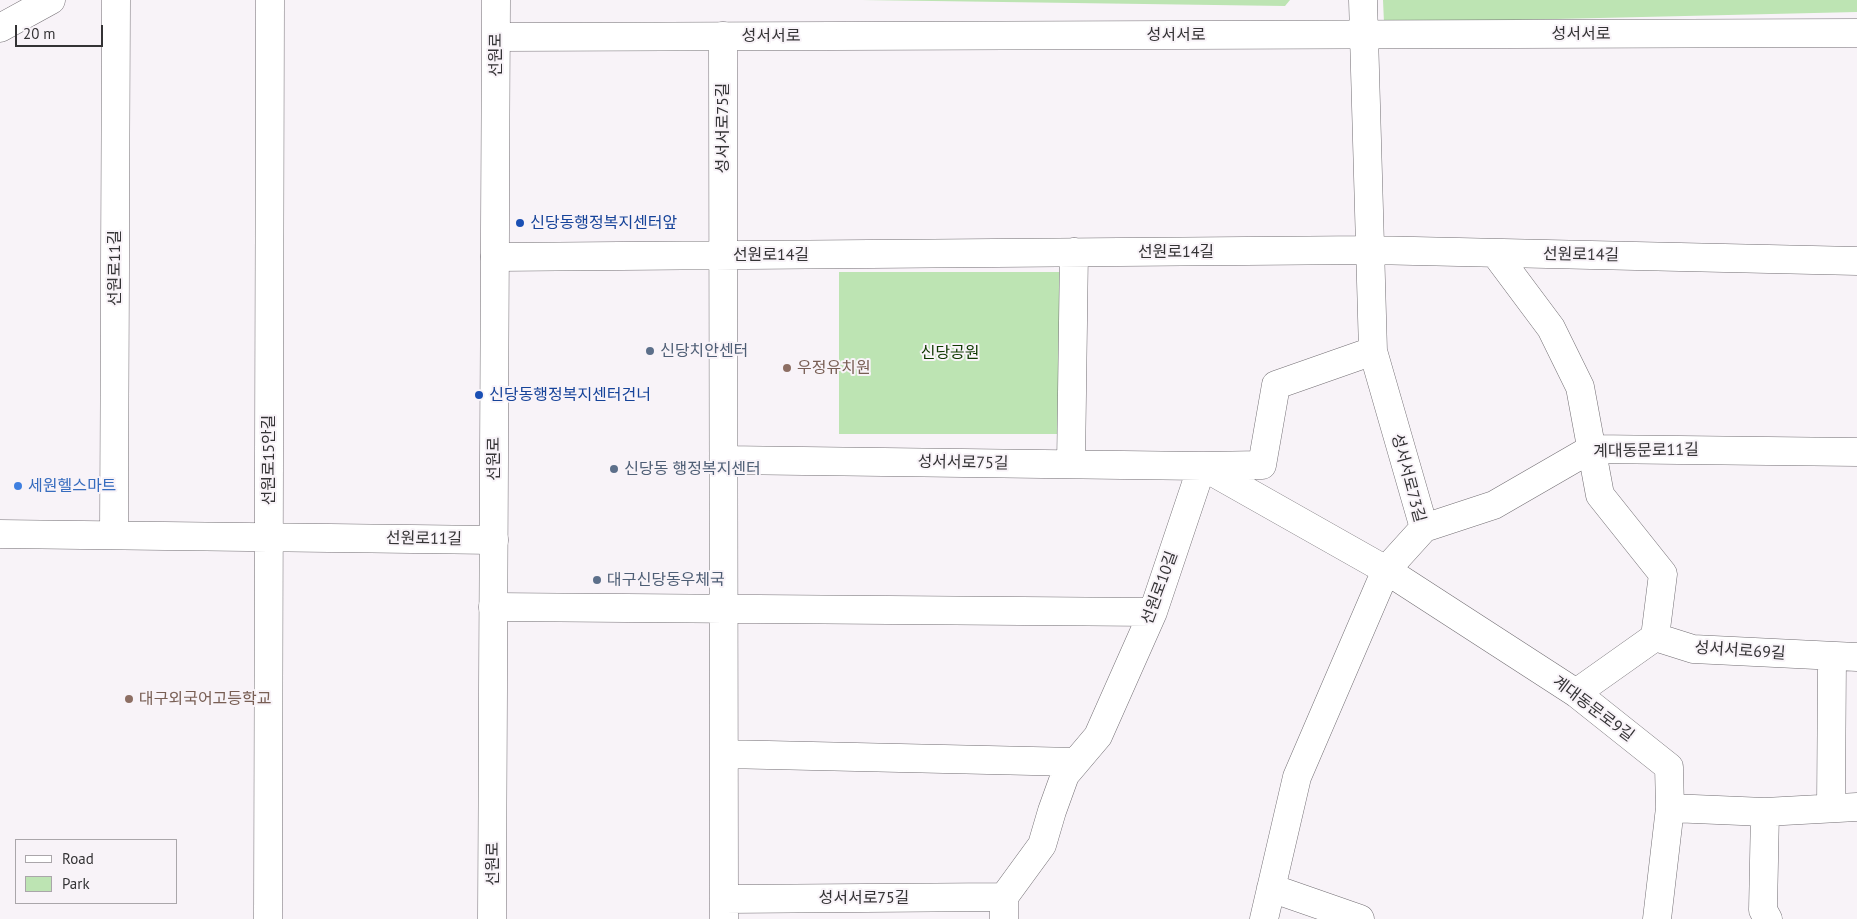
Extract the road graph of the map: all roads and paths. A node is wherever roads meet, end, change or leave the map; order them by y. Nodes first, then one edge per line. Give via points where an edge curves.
1 (51, 0) edge
2 (116, 0) edge
3 (270, 0) edge
4 (496, 0) edge
5 (1363, 0) edge
6 (0, 28) edge
7 (1857, 33) edge
8 (1364, 34) junction
9 (723, 36) junction
10 (496, 37) junction
11 (1370, 250) junction
12 (1074, 252) junction
13 (1495, 253) junction
14 (723, 255) junction
15 (495, 257) junction
16 (1857, 261) edge
17 (1373, 351) junction
18 (1590, 449) junction
19 (1857, 452) edge
20 (724, 460) junction
21 (1071, 464) junction
22 (1202, 466) junction
23 (1424, 528) junction
24 (0, 534) edge
25 (114, 536) junction
26 (269, 538) junction
27 (494, 540) junction
28 (1386, 570) junction
29 (493, 607) junction
30 (724, 609) junction
31 (1153, 612) junction
32 (1655, 636) junction
33 (1844, 657) edge
34 (1576, 693) junction
35 (724, 754) junction
36 (1076, 762) junction
37 (1670, 808) junction
38 (1844, 808) edge
39 (1765, 812) junction
40 (1271, 888) junction
41 (1004, 908) edge
42 (724, 909) edge
43 (268, 919) edge
44 (492, 919) edge
45 (1264, 919) edge
46 (1360, 919) edge
47 (1657, 919) edge
48 (1768, 919) edge

1 - 6 street
2 - 25 street, 선원로11길
3 - 26 street, 선원로15안길
4 - 10 street, 선원로
5 - 8 street, 성서서로73길
7 - 8 street, 성서서로
8 - 9 street, 성서서로
8 - 11 street, 성서서로73길
9 - 10 street, 성서서로
9 - 14 street, 성서서로75길
10 - 15 street, 선원로
11 - 12 street, 선원로14길
11 - 13 street, 선원로14길
11 - 17 street, 성서서로73길
12 - 14 street, 선원로14길
12 - 21 street
13 - 16 street, 선원로14길
13 - 18 street via 1551,328 1580,387
14 - 15 street, 선원로14길
14 - 20 street, 성서서로75길
15 - 27 street, 선원로
17 - 22 street via 1276,385 1262,465
17 - 23 street, 성서서로73길
18 - 19 street, 계대동문로11길
18 - 23 street, 계대동문로11길 via 1494,505
18 - 32 street via 1600,495 1663,574
20 - 21 street, 성서서로75길
20 - 30 street, 성서서로75길
21 - 22 street, 성서서로75길
22 - 28 street, 계대동문로9길
22 - 31 street, 선원로10길
23 - 28 street, 성서서로73길
24 - 25 street, 선원로11길
25 - 26 street, 선원로11길
26 - 27 street, 선원로11길
26 - 43 street, 선원로15안길
27 - 29 street, 선원로
28 - 34 street, 계대동문로9길
28 - 40 street, 성서서로73길 via 1297,777
29 - 30 street
29 - 44 street, 선원로
30 - 31 street
30 - 35 street, 성서서로75길
31 - 36 street, 선원로10길 via 1098,736
32 - 33 street, 성서서로69길 via 1694,649
32 - 34 street
33 - 38 street
34 - 37 street, 계대동문로9길 via 1669,767
35 - 36 street
35 - 42 street, 성서서로75길
36 - 41 street, 선원로10길 via 1065,775 1042,845
37 - 39 street
37 - 47 street, 계대동문로9길
38 - 39 street
39 - 48 street via 1763,910
40 - 45 street, 성서서로73길
40 - 46 street
41 - 42 street, 성서서로75길

